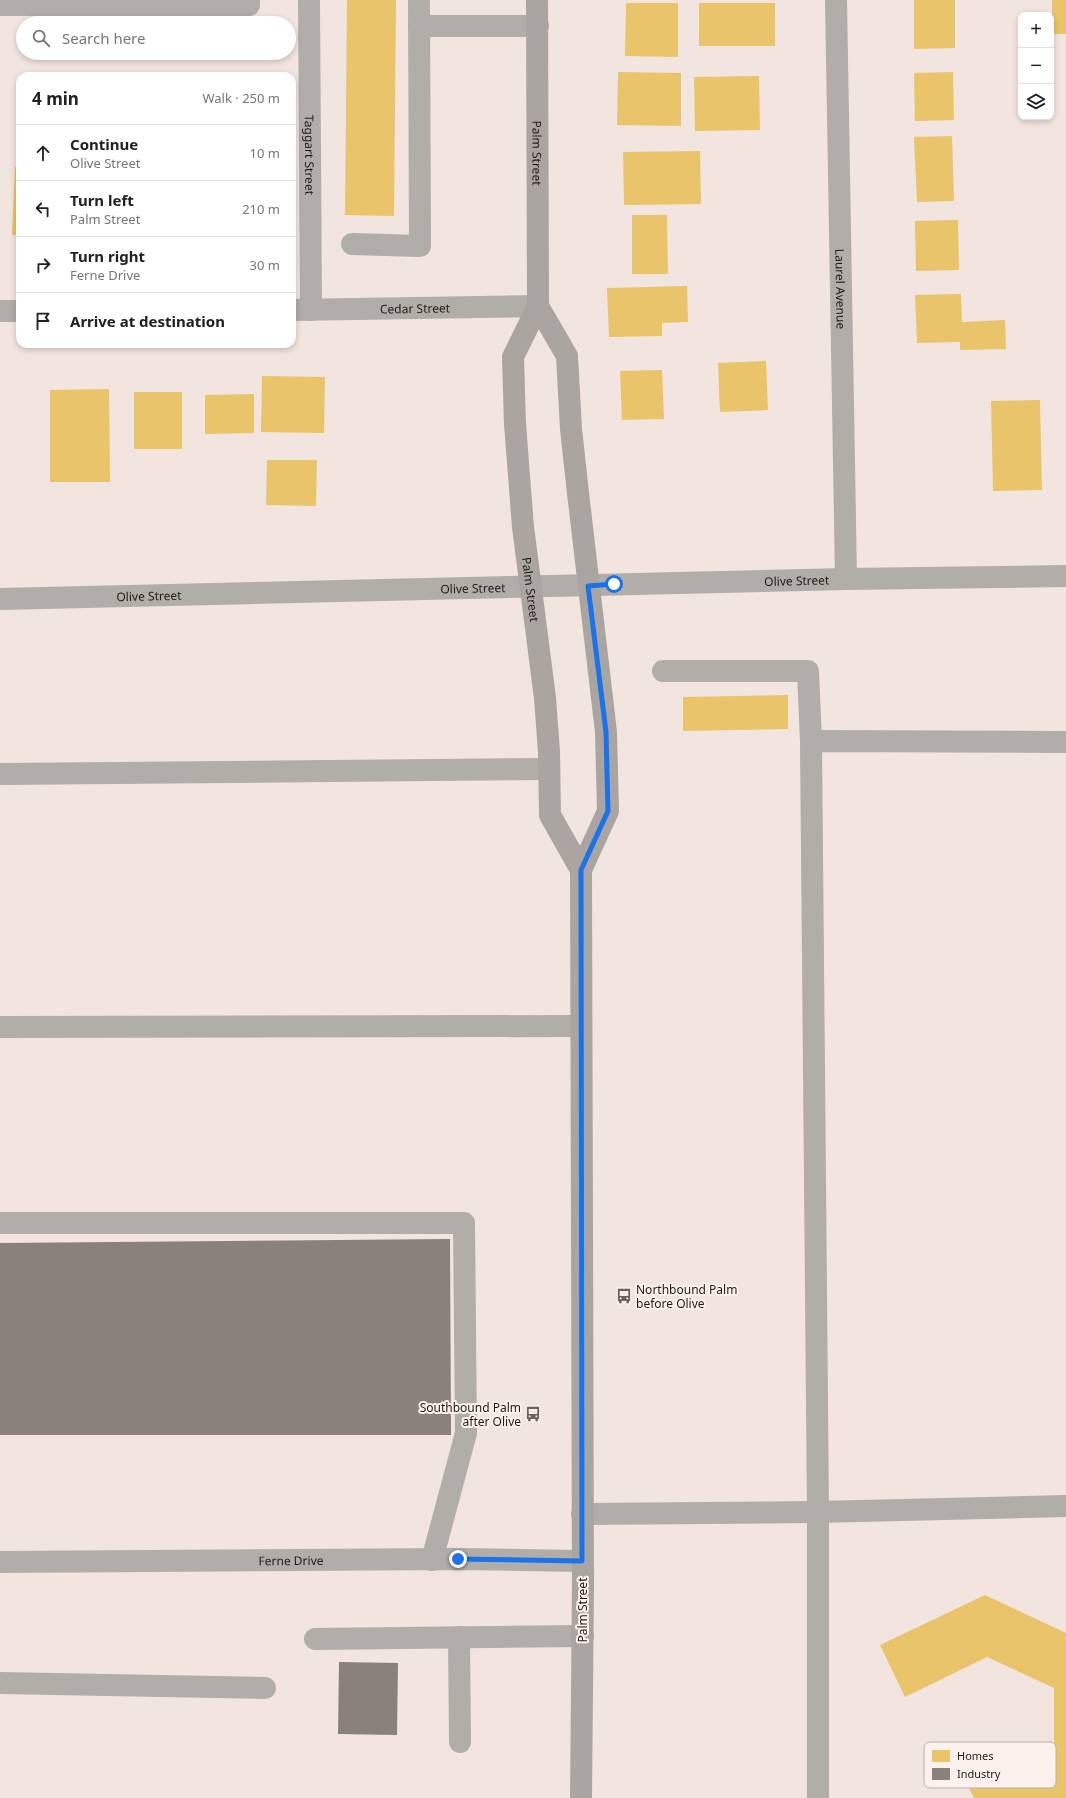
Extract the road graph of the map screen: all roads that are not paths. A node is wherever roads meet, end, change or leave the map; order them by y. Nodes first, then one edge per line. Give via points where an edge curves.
1 (249, 0) edge
2 (309, 0) edge
3 (419, 0) edge
4 (538, 0) edge
5 (836, 0) edge
6 (0, 6) edge
7 (419, 26) junction
8 (538, 26) junction
9 (352, 244) dead end
10 (538, 306) junction
11 (301, 310) edge
12 (0, 311) edge
13 (16, 311) edge
14 (1066, 576) edge
15 (846, 579) junction
16 (530, 586) junction
17 (588, 586) junction
18 (0, 599) edge
19 (663, 671) dead end
20 (811, 741) junction
21 (1066, 742) edge
22 (550, 768) junction
23 (0, 774) edge
24 (581, 870) junction
25 (581, 1026) junction
26 (0, 1027) edge
27 (0, 1223) edge
28 (1066, 1506) edge
29 (818, 1512) junction
30 (582, 1514) junction
31 (432, 1560) junction
32 (582, 1561) junction
33 (0, 1562) edge
34 (583, 1636) junction
35 (459, 1637) junction
36 (315, 1639) dead end
37 (0, 1684) edge
38 (265, 1688) dead end
39 (460, 1742) dead end
40 (581, 1798) edge
41 (818, 1798) edge

1 - 6 street via 249,5
2 - 11 street, Taggart Street
3 - 7 street
4 - 8 main road, Palm Street
5 - 15 street, Laurel Avenue
7 - 8 street
7 - 9 street via 420,246
8 - 10 main road, Palm Street
10 - 11 street, Cedar Street
10 - 16 main road, Palm Street via 513,357 515,424
10 - 17 main road, Palm Street via 567,356 571,429
12 - 13 street
14 - 15 street, Olive Street
15 - 17 street, Olive Street
16 - 17 street, Olive Street
16 - 18 street, Olive Street
16 - 22 main road, Palm Street via 545,698
17 - 24 main road, Palm Street via 606,732 608,811
19 - 20 street via 808,672
20 - 21 street
20 - 29 street
22 - 23 street
22 - 24 main road, Palm Street via 550,815
24 - 25 main road, Palm Street
25 - 26 street
25 - 30 main road, Palm Street
27 - 31 street via 464,1223 466,1433
28 - 29 street
29 - 30 street
29 - 41 street
30 - 32 main road, Palm Street
31 - 32 street, Ferne Drive
31 - 33 street, Ferne Drive
32 - 34 main road, Palm Street
34 - 35 street
34 - 40 main road, Palm Street
35 - 36 street
35 - 39 street
37 - 38 street

